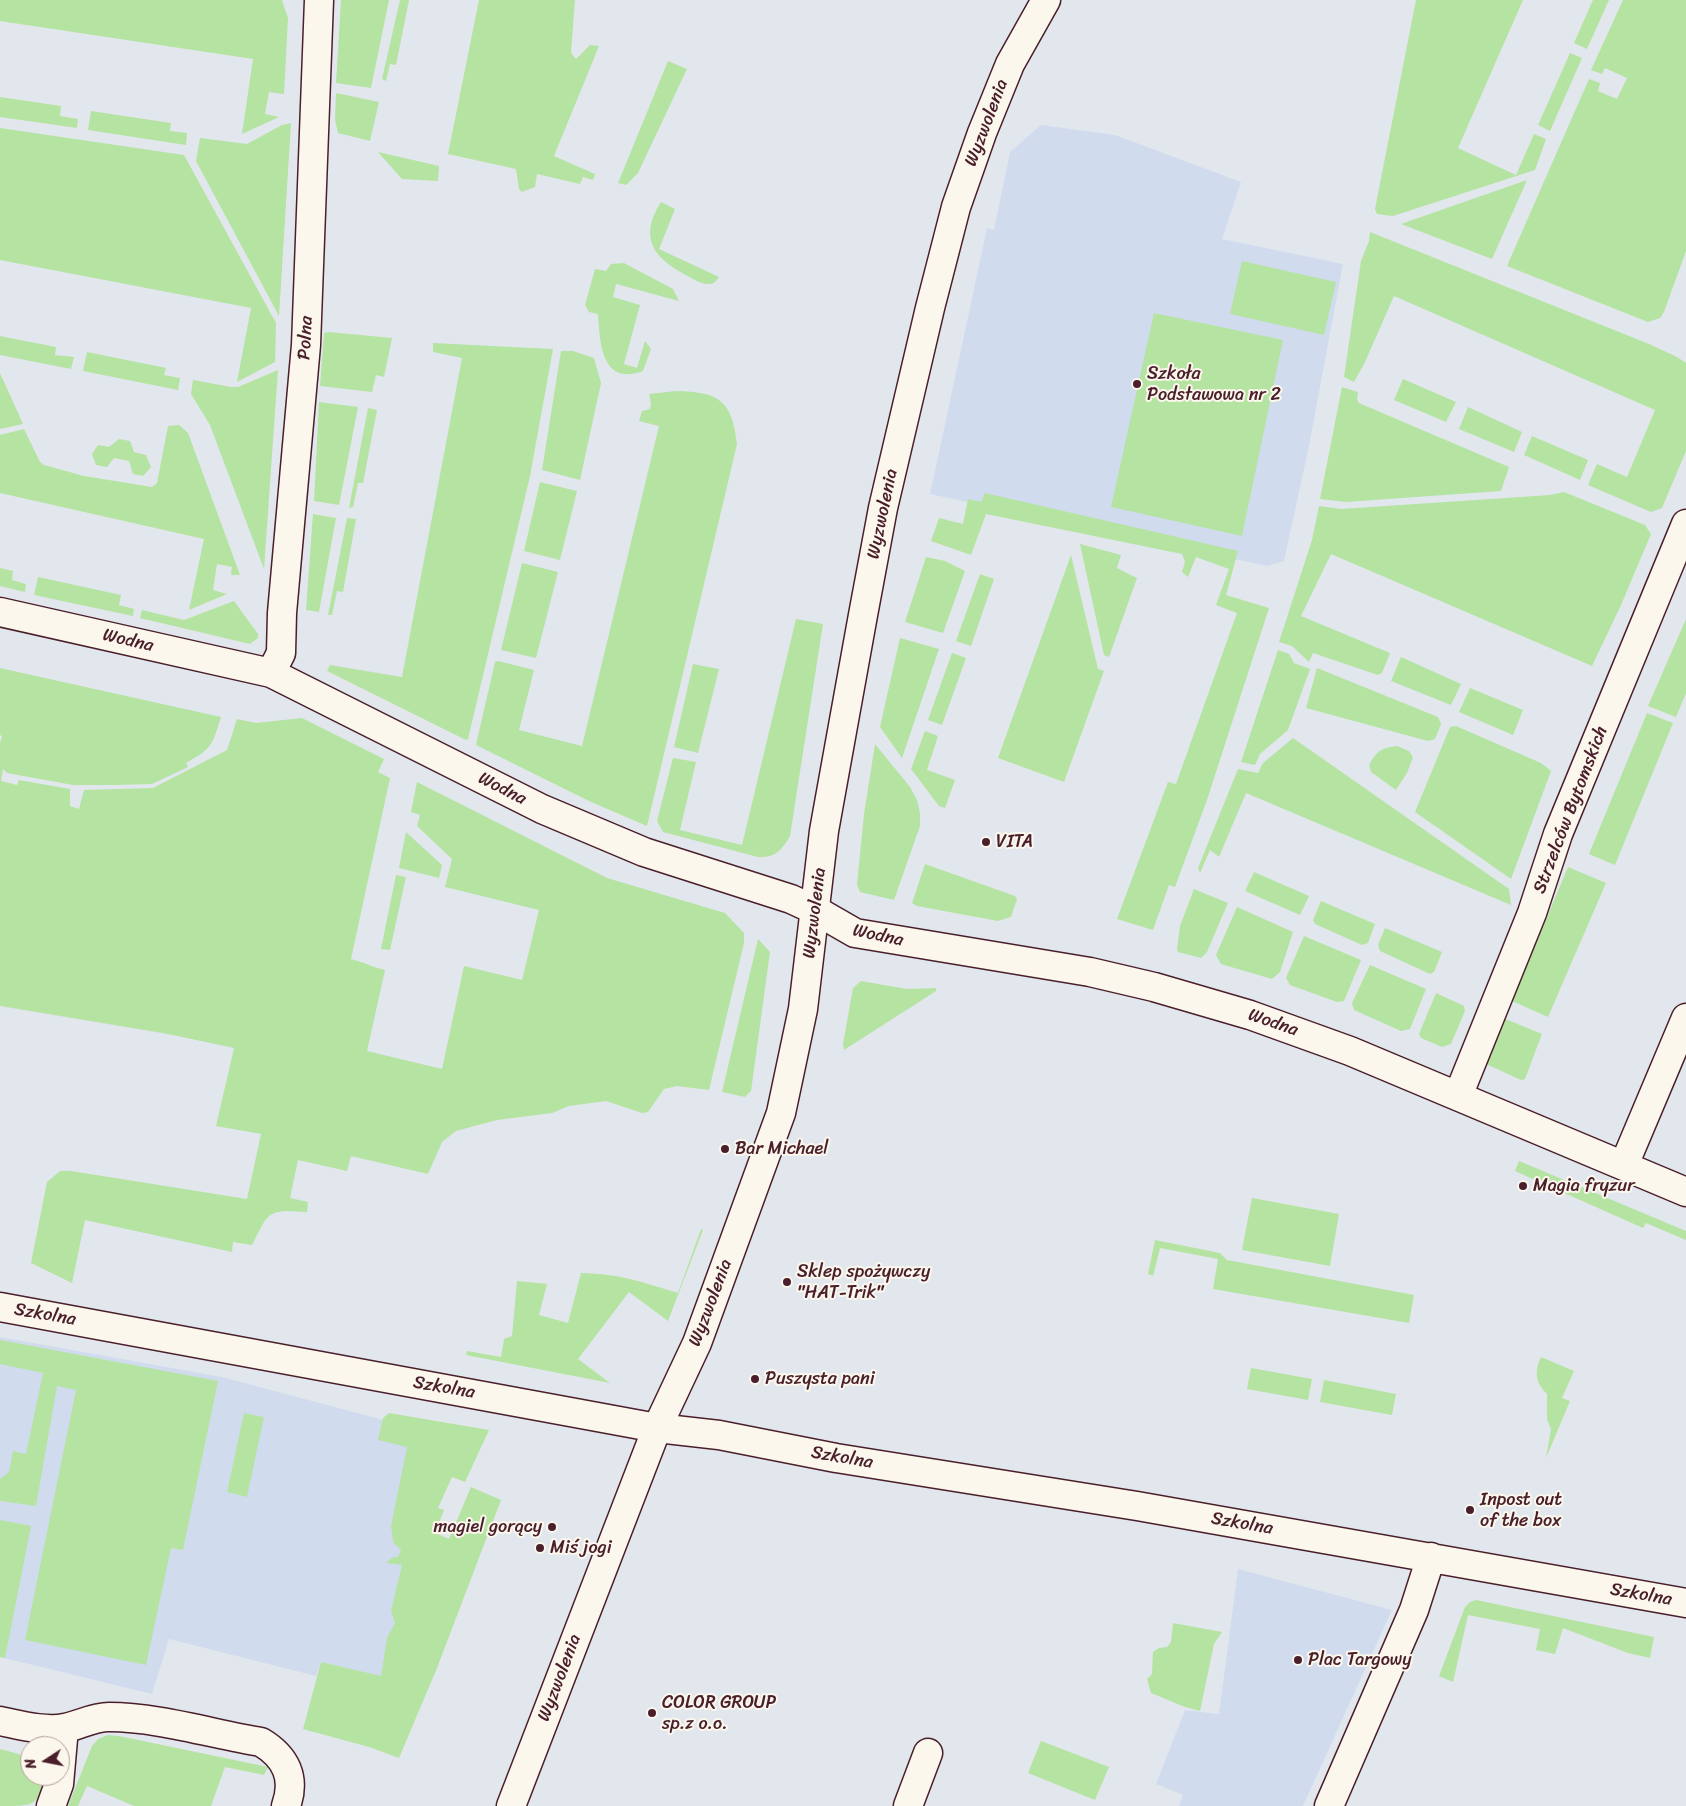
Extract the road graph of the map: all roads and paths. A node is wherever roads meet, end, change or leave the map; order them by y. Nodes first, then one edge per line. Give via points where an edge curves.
1 (319, 0) edge
2 (1046, 0) edge
3 (1686, 524) edge
4 (0, 612) edge
5 (271, 673) junction
6 (815, 910) junction
7 (1686, 1018) edge
8 (1458, 1096) junction
9 (1624, 1165) junction
10 (1686, 1192) edge
11 (0, 1307) edge
12 (657, 1428) junction
13 (1431, 1557) junction
14 (1686, 1603) edge
15 (0, 1721) edge
16 (64, 1728) junction
17 (928, 1753) dead end
18 (51, 1806) edge
19 (286, 1806) edge
20 (511, 1806) edge
21 (908, 1806) edge
22 (1329, 1806) edge

1 - 5 street, Polna via 306,345 281,653
2 - 6 street, Wyzwolenia via 1010,64 982,133 956,207 930,308 881,517 824,830
3 - 8 street, Strzelców Bytomskich via 1558,834 1532,913
4 - 5 street, Wodna
5 - 6 street, Wodna via 589,831
6 - 8 street, Wodna via 855,933 1090,972 1196,998 1350,1051
6 - 12 street, Wyzwolenia via 803,1009 781,1113 697,1343
7 - 9 street
8 - 9 street, Wodna
9 - 10 street, Wodna
11 - 12 street, Szkolna
12 - 13 street, Szkolna via 719,1435
12 - 20 street, Wyzwolenia
13 - 14 street, Szkolna
13 - 22 street via 1410,1618
15 - 16 street via 30,1727
16 - 18 street via 59,1784
16 - 19 street via 86,1720 109,1717 158,1722 261,1742 274,1750 284,1763 291,1781
17 - 21 street

